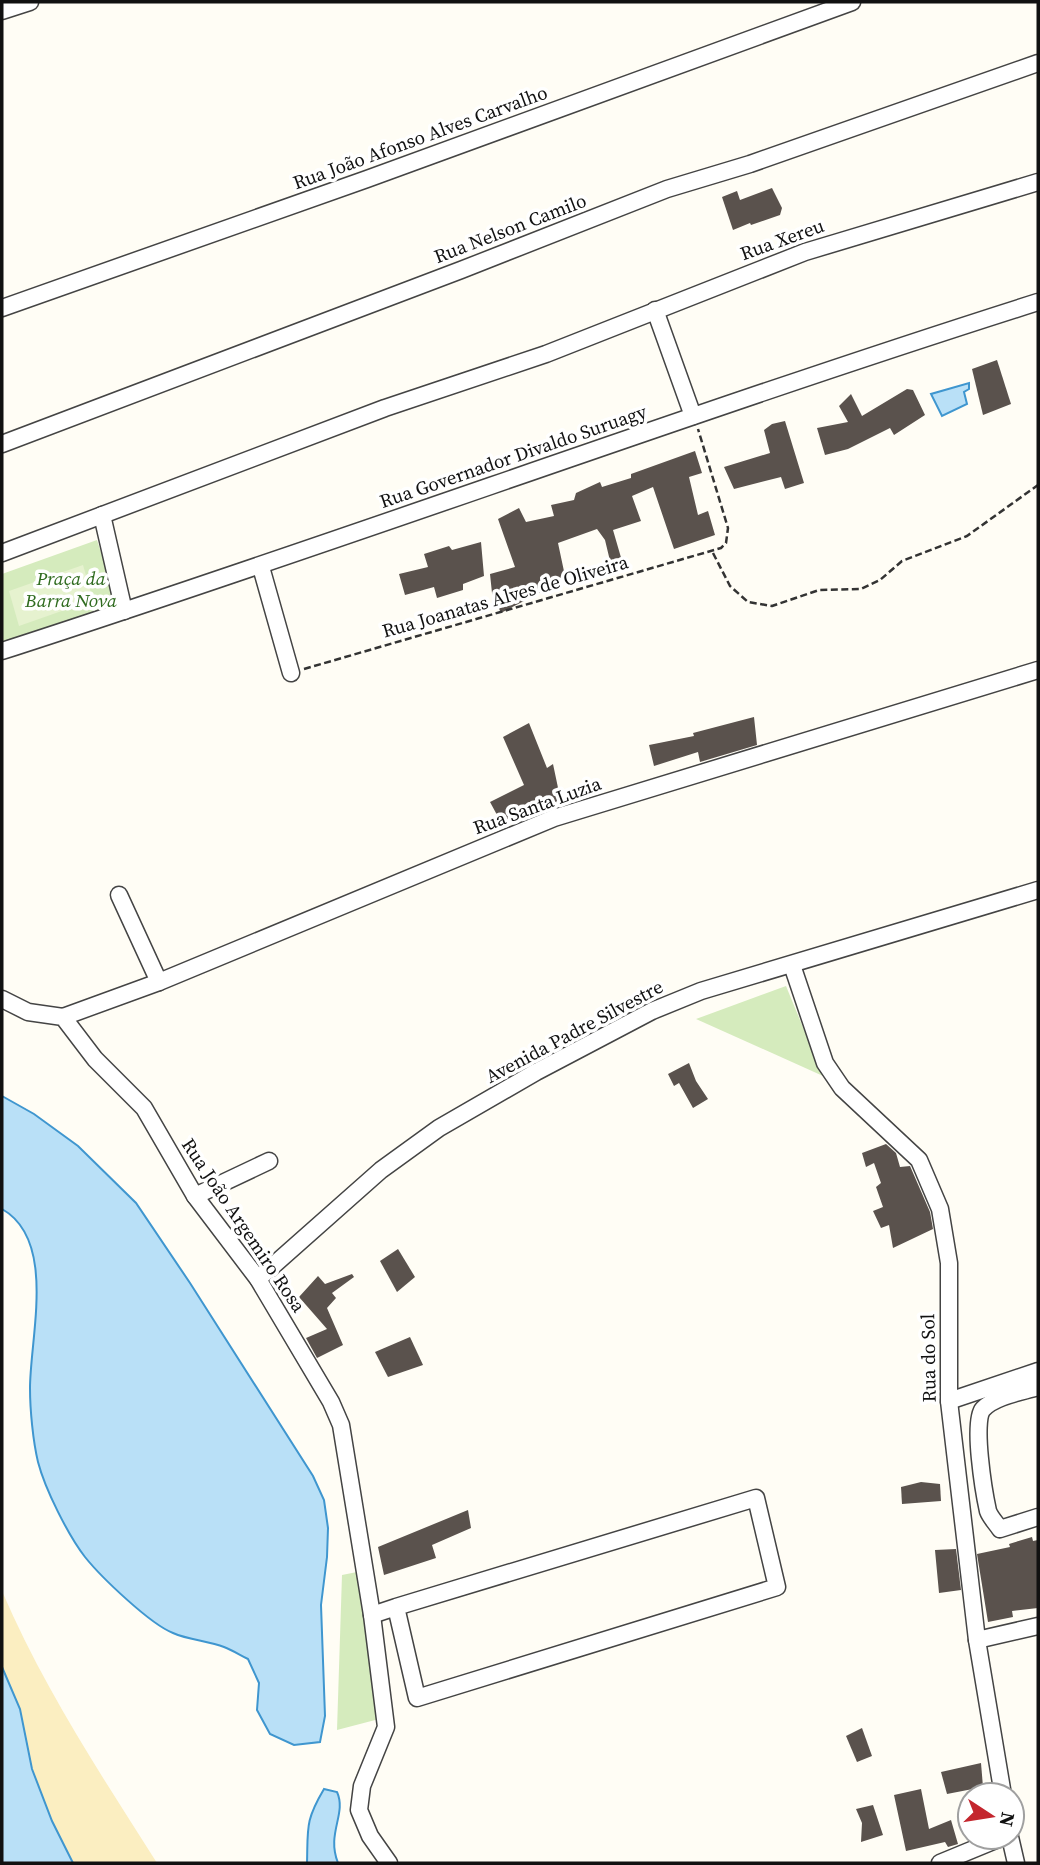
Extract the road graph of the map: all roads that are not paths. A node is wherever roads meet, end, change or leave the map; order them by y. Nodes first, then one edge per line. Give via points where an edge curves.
1 (30, 2) edge
2 (852, 2) edge
3 (2, 11) edge
4 (1038, 63) edge
5 (1038, 181) edge
6 (1038, 302) edge
7 (2, 308) edge
8 (655, 310) junction
9 (693, 416) junction
10 (2, 443) edge
11 (102, 515) junction
12 (2, 553) edge
13 (261, 566) junction
14 (124, 611) junction
15 (2, 651) edge
16 (1038, 670) edge
17 (290, 673) road end
18 (1038, 890) edge
19 (119, 895) dead end
20 (792, 965) junction
21 (159, 982) junction
22 (2, 999) edge
23 (63, 1017) junction
24 (269, 1161) dead end
25 (195, 1196) junction
26 (258, 1279) junction
27 (1038, 1371) edge
28 (1038, 1387) edge
29 (949, 1401) junction
30 (980, 1458) junction
31 (956, 1465) junction
32 (1038, 1517) edge
33 (396, 1607) junction
34 (372, 1615) junction
35 (1038, 1626) edge
36 (977, 1640) junction
37 (1001, 1781) edge
38 (969, 1851) edge
39 (389, 1863) edge
40 (940, 1863) edge

1 - 3 street
2 - 7 street, Rua João Afonso Alves Carvalho
4 - 10 street, Rua Nelson Camilo via 667,189
5 - 8 street, Rua Xereu via 805,252
6 - 9 street, Rua Governador Divaldo Suruagy
8 - 9 street
8 - 11 street, Rua Xereu
9 - 13 street, Rua Governador Divaldo Suruagy
11 - 12 street, Rua Xereu
11 - 14 street
13 - 14 street, Rua Governador Divaldo Suruagy
13 - 17 street
14 - 15 street, Rua Governador Divaldo Suruagy
16 - 21 street, Rua Santa Luzia via 554,818
18 - 20 street, Avenida Padre Silvestre
19 - 21 street
20 - 26 street, Avenida Padre Silvestre via 701,991 652,1011 439,1128 381,1170
20 - 29 street, Rua do Sol via 825,1063 842,1088 919,1160 940,1209 949,1263
21 - 23 street, Rua Santa Luzia
22 - 23 street via 28,1012
23 - 25 street, Rua João Argemiro Rosa via 95,1059 144,1108
24 - 25 street
25 - 26 street, Rua João Argemiro Rosa
26 - 34 street, Rua João Argemiro Rosa via 341,1425
27 - 29 street
28 - 30 street via 991,1402 981,1410 977,1420
29 - 31 street, Rua do Sol
30 - 31 street
30 - 32 street via 989,1514 1000,1529
31 - 36 street, Rua do Sol
33 - 33 street via 756,1498 778,1587 417,1698
33 - 34 street
34 - 39 street, Rua João Argemiro Rosa via 386,1727 362,1786 359,1810
35 - 36 street
36 - 37 street, Rua do Sol
38 - 40 street

